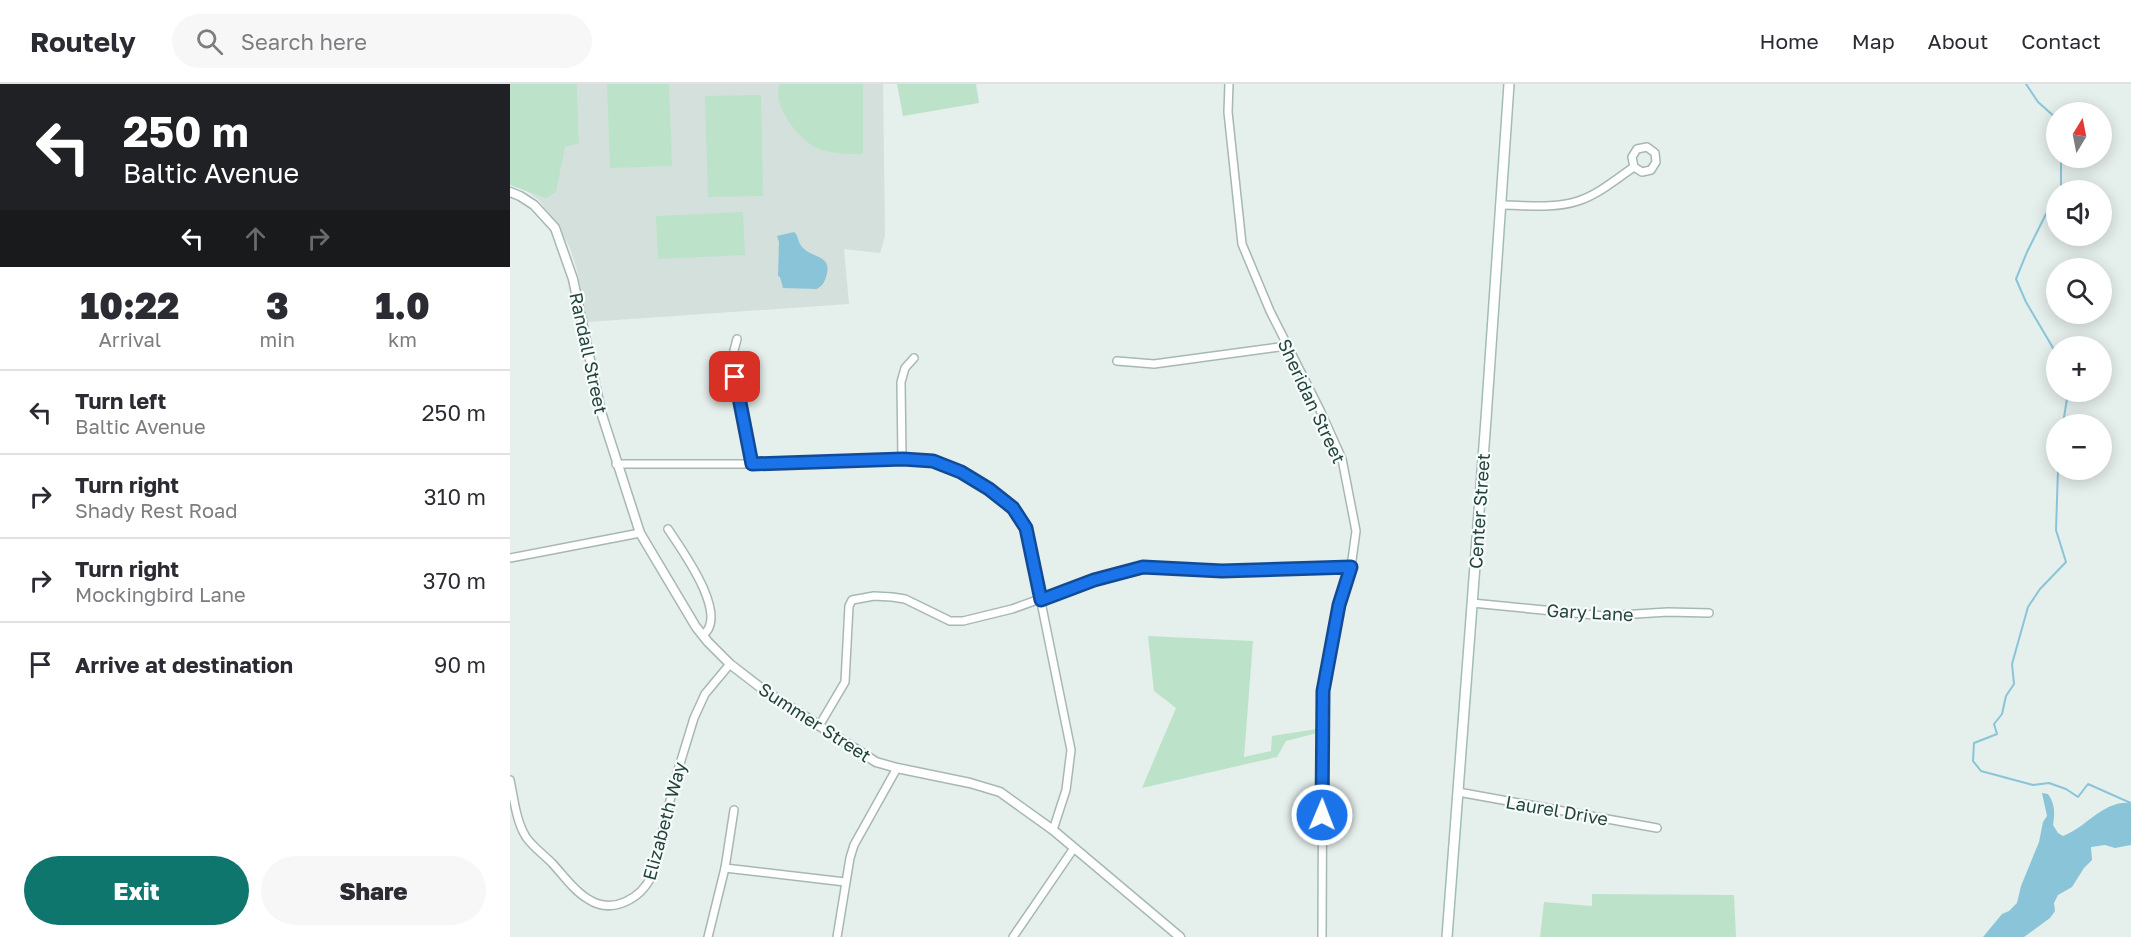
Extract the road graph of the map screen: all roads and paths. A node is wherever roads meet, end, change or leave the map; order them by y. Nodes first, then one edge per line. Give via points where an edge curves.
1 (1228, 84) edge
2 (1509, 84) edge
3 (1634, 167) dead end
4 (510, 192) edge
5 (1500, 205) junction
6 (738, 339) dead end
7 (1287, 346) junction
8 (914, 358) dead end
9 (1117, 361) dead end
10 (903, 459) junction
11 (616, 464) junction
12 (752, 464) junction
13 (668, 529) dead end
14 (640, 533) junction
15 (510, 558) edge
16 (1351, 567) junction
17 (1041, 600) junction
18 (1472, 603) junction
19 (1709, 613) dead end
20 (703, 635) junction
21 (730, 664) junction
22 (819, 726) junction
23 (897, 768) junction
24 (510, 780) edge
25 (1458, 792) junction
26 (734, 810) dead end
27 (1657, 828) dead end
28 (1053, 830) junction
29 (1074, 848) junction
30 (725, 868) junction
31 (846, 882) junction
32 (708, 937) edge
33 (837, 937) edge
34 (1013, 937) edge
35 (1180, 937) edge
36 (1322, 937) edge
37 (1447, 937) edge

1 - 7 street, Sheridan Street via 1242,244
2 - 5 main road, Center Street
3 - 5 street via 1577,201
4 - 11 street, Randall Street via 534,205 548,219 564,249
5 - 18 main road, Center Street
6 - 12 street via 732,358
7 - 9 street via 1164,363
7 - 16 street, Sheridan Street via 1342,459 1356,531
8 - 10 street via 900,382
10 - 12 street
10 - 17 street via 933,461 961,472 1013,508 1026,528
11 - 12 street
11 - 14 street, Randall Street
13 - 20 street via 692,566 710,608 710,626
14 - 15 street
14 - 20 street, Summer Street
16 - 17 street via 1222,571 1143,567
16 - 36 street, Sheridan Street via 1339,605 1323,691
17 - 22 street via 950,621 905,599 874,596 852,600 845,682
17 - 28 street via 1071,750 1066,790
18 - 19 street, Gary Lane via 1604,616
18 - 25 main road, Center Street
20 - 21 street, Summer Street
21 - 22 street, Summer Street
21 - 24 street, Elizabeth Way via 705,694 694,718 652,875 635,898 609,905 588,900 574,887 527,839
22 - 23 street, Summer Street via 876,762
23 - 28 street, Summer Street via 1000,792
23 - 31 street via 854,845
25 - 27 street, Laurel Drive
25 - 37 main road, Center Street
26 - 30 street
28 - 29 street, Summer Street
29 - 34 street
29 - 35 street, Summer Street
30 - 31 street
30 - 32 street
31 - 33 street

